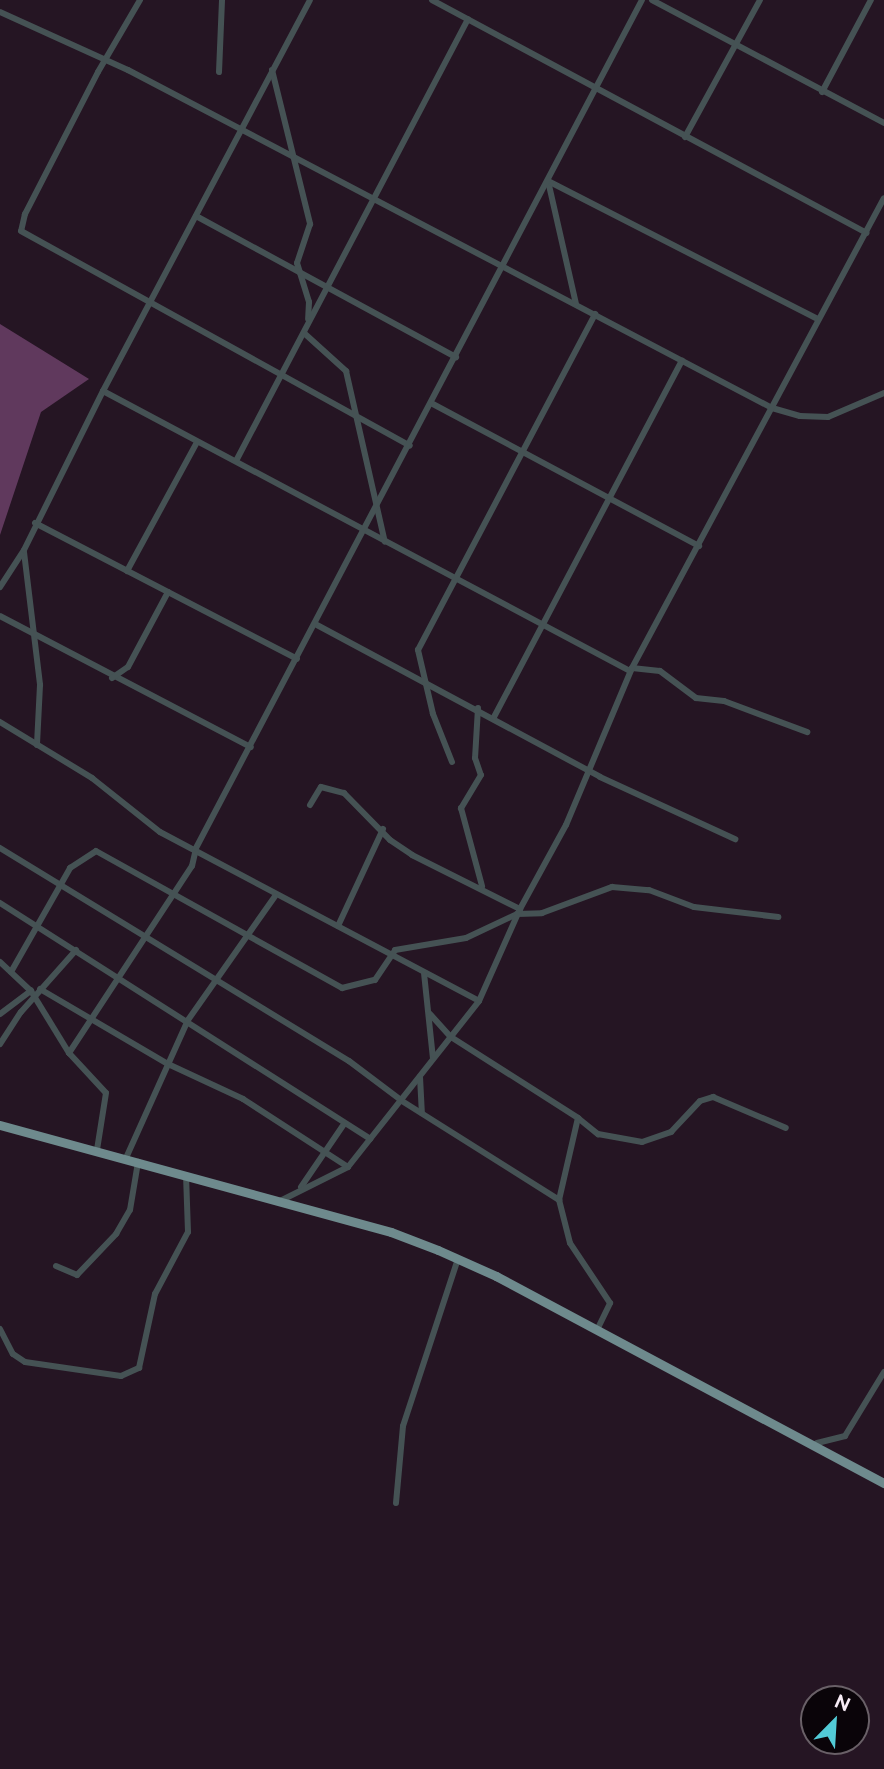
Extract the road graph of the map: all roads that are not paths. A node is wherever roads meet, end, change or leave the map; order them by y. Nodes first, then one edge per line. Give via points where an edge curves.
1 (140, 0) edge
2 (222, 0) edge
3 (310, 0) edge
4 (432, 0) edge
5 (642, 0) edge
6 (652, 0) edge
7 (760, 0) edge
8 (871, 0) edge
9 (0, 12) edge
10 (468, 19) junction
11 (736, 46) junction
12 (106, 60) junction
13 (272, 70) junction
14 (219, 72) dead end
15 (596, 86) junction
16 (822, 93) junction
17 (884, 123) edge
18 (240, 130) junction
19 (685, 137) junction
20 (292, 156) junction
21 (548, 181) junction
22 (884, 198) edge
23 (375, 200) junction
24 (196, 216) junction
25 (866, 233) junction
26 (503, 266) junction
27 (298, 271) junction
28 (328, 287) junction
29 (150, 304) junction
30 (576, 304) junction
31 (595, 314) junction
32 (818, 318) junction
33 (305, 330) junction
34 (456, 357) junction
35 (682, 360) junction
36 (282, 375) junction
37 (103, 391) junction
38 (884, 393) edge
39 (431, 403) junction
40 (772, 408) junction
41 (360, 417) junction
42 (197, 442) junction
43 (410, 446) junction
44 (521, 453) junction
45 (236, 461) junction
46 (612, 499) junction
47 (378, 502) junction
48 (35, 523) junction
49 (364, 531) junction
50 (385, 542) junction
51 (699, 546) junction
52 (24, 550) junction
53 (127, 571) junction
54 (456, 579) junction
55 (0, 587) edge
56 (168, 592) junction
57 (0, 617) edge
58 (317, 625) junction
59 (543, 626) junction
60 (32, 635) junction
61 (297, 659) junction
62 (631, 670) junction
63 (112, 678) junction
64 (425, 681) junction
65 (478, 708) junction
66 (494, 717) junction
67 (0, 722) edge
68 (807, 732) dead end
69 (37, 745) junction
70 (251, 747) junction
71 (452, 762) dead end
72 (590, 771) junction
73 (310, 805) dead end
74 (383, 829) junction
75 (735, 839) dead end
76 (0, 848) edge
77 (196, 848) junction
78 (61, 884) junction
79 (482, 886) junction
80 (275, 896) junction
81 (175, 897) junction
82 (0, 904) edge
83 (518, 912) junction
84 (778, 917) dead end
85 (38, 926) junction
86 (338, 926) junction
87 (146, 937) junction
88 (246, 937) junction
89 (76, 950) junction
90 (390, 955) junction
91 (0, 962) edge
92 (11, 971) junction
93 (424, 973) junction
94 (120, 977) junction
95 (215, 980) junction
96 (40, 989) junction
97 (32, 993) junction
98 (479, 1001) junction
99 (0, 1014) edge
100 (430, 1014) junction
101 (94, 1018) junction
102 (188, 1020) junction
103 (451, 1037) junction
104 (0, 1044) edge
105 (69, 1053) junction
106 (433, 1058) junction
107 (167, 1064) junction
108 (420, 1077) junction
109 (402, 1101) junction
110 (422, 1113) junction
111 (578, 1118) junction
112 (344, 1124) junction
113 (0, 1125) edge
114 (786, 1128) dead end
115 (370, 1139) junction
116 (97, 1150) junction
117 (327, 1150) junction
118 (126, 1158) junction
119 (138, 1162) junction
120 (348, 1167) junction
121 (186, 1175) junction
122 (300, 1189) junction
123 (559, 1200) junction
124 (280, 1201) junction
125 (458, 1259) junction
126 (56, 1266) dead end
127 (0, 1329) edge
128 (597, 1330) junction
129 (884, 1372) edge
130 (817, 1443) junction
131 (884, 1483) edge
132 (396, 1503) dead end

1 - 12 street
2 - 14 street
3 - 13 street
4 - 10 street
5 - 15 street
6 - 11 street
7 - 11 street
8 - 16 street
9 - 12 street
10 - 15 street
10 - 23 street
11 - 16 street
11 - 19 street
12 - 18 street
12 - 29 street via 25,214 20,232
13 - 18 street
13 - 20 street
15 - 19 street
15 - 21 street
16 - 17 street
18 - 20 street
18 - 24 street
19 - 25 street
20 - 23 street
20 - 27 street via 311,231
21 - 26 street
21 - 30 street
21 - 32 street
22 - 25 street
23 - 26 street
23 - 28 street
24 - 27 street
24 - 29 street
25 - 32 street
26 - 30 street
26 - 34 street
27 - 28 street
27 - 33 street via 309,302
28 - 33 street
28 - 34 street
29 - 36 street
29 - 37 street
30 - 31 street
31 - 35 street
31 - 44 street
32 - 40 street
33 - 36 street
33 - 41 street via 346,372
34 - 39 street
35 - 40 street
35 - 46 street
36 - 41 street
36 - 45 street
37 - 42 street
37 - 48 street
38 - 40 street via 828,417
39 - 43 street
39 - 44 street
40 - 51 street
41 - 43 street
41 - 47 street
42 - 45 street
42 - 53 street
43 - 47 street
44 - 46 street
44 - 54 street
45 - 49 street
46 - 51 street
46 - 59 street
47 - 49 street
47 - 50 street
48 - 52 street
48 - 53 street
49 - 50 street
49 - 58 street
50 - 54 street
51 - 62 street
52 - 55 street
52 - 60 street
53 - 56 street
54 - 59 street
54 - 64 street via 418,650
56 - 61 street
56 - 63 street via 128,667
57 - 60 street
58 - 61 street
58 - 64 street
59 - 62 street
59 - 66 street
60 - 63 street
60 - 69 street via 40,685
61 - 70 street
62 - 68 street via 660,671 696,698 724,701
62 - 72 street
63 - 70 street
64 - 65 street
64 - 71 street
65 - 66 street
65 - 79 street via 475,758 481,775 461,808
66 - 72 street
67 - 69 street
69 - 77 street via 92,778 160,832
70 - 77 street
72 - 75 street
72 - 83 street
73 - 74 street via 321,788 330,787 344,793
74 - 79 street via 412,855
74 - 86 street
76 - 78 street
77 - 80 street
77 - 81 street
78 - 81 street via 71,868 96,851
78 - 85 street
78 - 87 street
79 - 83 street
80 - 86 street
80 - 88 street
81 - 87 street
81 - 88 street
82 - 85 street
83 - 84 street via 541,913 612,887 649,890 694,907
83 - 90 street via 466,938
83 - 98 street
85 - 89 street
85 - 92 street
86 - 90 street
87 - 94 street
87 - 95 street
88 - 90 street via 342,988 375,980
88 - 95 street
89 - 94 street
89 - 96 street
90 - 93 street
91 - 92 street
92 - 97 street
93 - 98 street
93 - 100 street
94 - 101 street
94 - 102 street
95 - 102 street
95 - 109 street via 349,1061
96 - 97 street
96 - 101 street
97 - 99 street
97 - 104 street
97 - 105 street
98 - 103 street
100 - 103 street
100 - 106 street
101 - 105 street
101 - 107 street
102 - 107 street
102 - 112 street
103 - 106 street
103 - 111 street
105 - 116 street via 106,1093
106 - 108 street
107 - 117 street via 243,1099
107 - 118 street
108 - 109 street
108 - 110 street
109 - 110 street
109 - 115 street
110 - 123 street
111 - 114 street via 598,1134 642,1142 671,1132 700,1101 713,1097
111 - 123 street
112 - 115 street
112 - 117 street
113 - 116 main road
115 - 120 street
116 - 118 main road
117 - 120 street
117 - 122 street
118 - 119 main road
119 - 121 main road
119 - 126 street via 130,1210 116,1234 77,1275
120 - 122 street
121 - 124 main road
121 - 127 street via 188,1232 155,1294 139,1368 121,1377 26,1362 13,1354
122 - 124 street
123 - 128 street via 570,1243 610,1303
124 - 125 main road via 391,1232
125 - 128 main road
125 - 132 street via 403,1426
128 - 130 main road
129 - 130 street via 845,1436
130 - 131 main road

